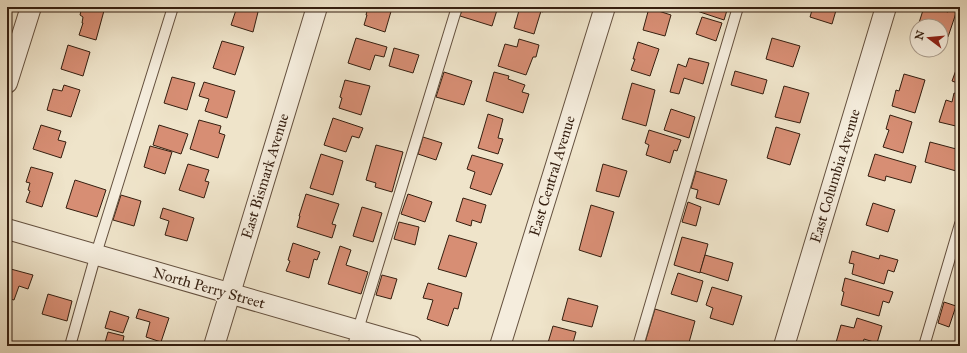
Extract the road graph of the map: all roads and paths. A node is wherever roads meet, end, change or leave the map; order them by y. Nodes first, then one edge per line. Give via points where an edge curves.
1 (31, 7) edge
2 (173, 7) edge
3 (317, 7) edge
4 (457, 7) edge
5 (605, 7) edge
6 (738, 7) edge
7 (886, 7) edge
8 (7, 83) edge
9 (960, 224) edge
10 (7, 229) edge
11 (96, 254) junction
12 (229, 294) junction
13 (355, 338) edge
14 (70, 346) edge
15 (214, 346) edge
16 (412, 346) edge
17 (500, 346) edge
18 (638, 346) edge
19 (784, 346) edge
20 (924, 346) edge

1 - 8 street
2 - 11 lane
3 - 12 street, East Bismark Avenue
4 - 13 lane
5 - 17 street, East Central Avenue
6 - 18 lane
7 - 19 street, East Columbia Avenue
9 - 20 lane
10 - 11 street, North Perry Street
11 - 12 street, North Perry Street
11 - 14 lane
12 - 13 street, North Perry Street
12 - 15 street, East Bismark Avenue
13 - 16 street, North Perry Street

